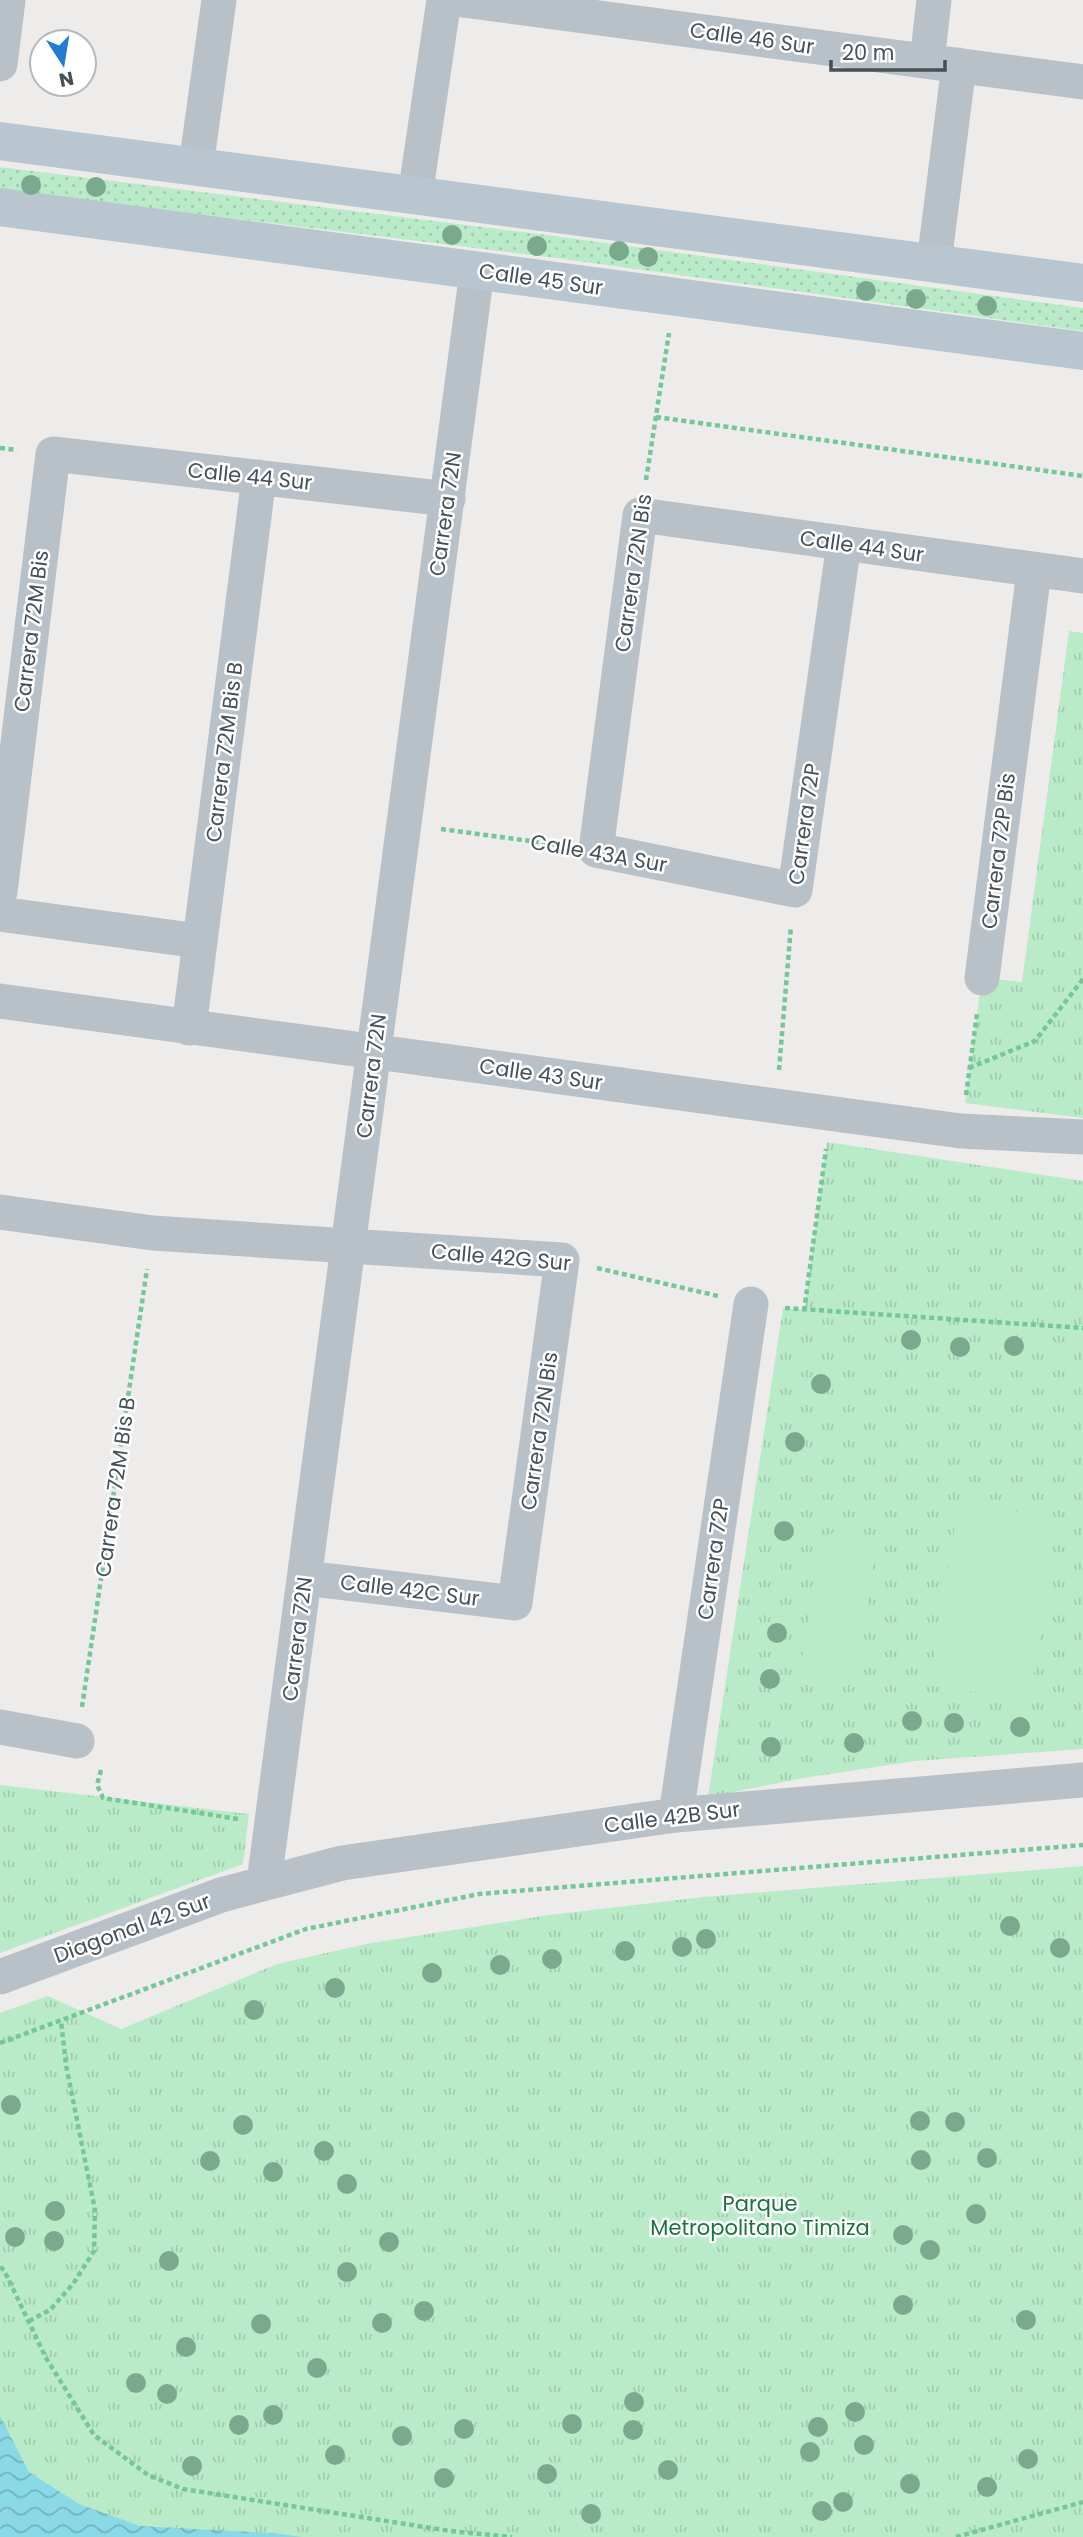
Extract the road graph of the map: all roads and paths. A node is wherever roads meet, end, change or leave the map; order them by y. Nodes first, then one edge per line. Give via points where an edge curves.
1 (8, 0) edge
2 (219, 0) edge
3 (443, 0) edge
4 (463, 0) edge
5 (934, 0) edge
6 (943, 63) junction
7 (0, 64) edge
8 (1083, 82) edge
9 (0, 141) edge
10 (196, 166) junction
11 (415, 195) junction
12 (0, 207) edge
13 (934, 263) junction
14 (477, 271) junction
15 (1083, 283) edge
16 (675, 297) junction
17 (1083, 351) edge
18 (656, 417) junction
19 (53, 454) joint
20 (1083, 476) edge
21 (260, 477) junction
22 (448, 499) junction
23 (640, 515) junction
24 (844, 543) junction
25 (1034, 570) junction
26 (1083, 576) edge
27 (402, 824) junction
28 (596, 850) junction
29 (794, 890) junction
30 (0, 892) edge
31 (0, 914) edge
32 (199, 941) junction
33 (982, 978) joint
34 (1083, 979) edge
35 (0, 1001) edge
36 (189, 1028) junction
37 (375, 1053) junction
38 (969, 1068) junction
39 (776, 1106) junction
40 (831, 1114) junction
41 (961, 1131) junction
42 (1083, 1138) edge
43 (0, 1212) edge
44 (152, 1233) junction
45 (349, 1244) junction
46 (562, 1259) junction
47 (751, 1304) junction
48 (804, 1311) junction
49 (1083, 1328) edge
50 (305, 1578) junction
51 (515, 1602) joint
52 (0, 1727) edge
53 (77, 1741) junction
54 (1083, 1780) edge
55 (676, 1815) junction
56 (273, 1825) junction
57 (1083, 1845) edge
58 (264, 1882) junction
59 (0, 1977) edge
60 (61, 2021) junction
61 (0, 2043) edge
62 (0, 2267) edge
63 (29, 2321) junction
64 (1083, 2502) edge
65 (512, 2537) edge
66 (956, 2537) edge

1 - 7 street
2 - 10 street
3 - 11 street
4 - 6 street, Calle 46 Sur
5 - 6 street
6 - 8 street, Calle 46 Sur
6 - 13 street
9 - 10 street
10 - 11 street
11 - 13 street
12 - 14 street, Calle 45 Sur
13 - 15 street
14 - 16 street, Calle 45 Sur
14 - 22 street, Carrera 72N
16 - 17 street, Calle 45 Sur
16 - 18 path, Carrera 72N Bis
18 - 20 path
18 - 23 path, Carrera 72N Bis
19 - 21 street, Calle 44 Sur
19 - 30 street, Carrera 72M Bis
21 - 22 street, Calle 44 Sur
21 - 32 street, Carrera 72M Bis B
22 - 27 street, Carrera 72N
23 - 24 street, Calle 44 Sur
23 - 28 street, Carrera 72N Bis
24 - 25 street, Calle 44 Sur
24 - 29 street, Carrera 72P
25 - 26 street, Calle 44 Sur
25 - 33 street, Carrera 72P Bis
27 - 28 path, Calle 43A Sur
27 - 37 street, Carrera 72N
28 - 29 street, Calle 43A Sur
29 - 39 path, Carrera 72P
31 - 32 street
32 - 36 street, Carrera 72M Bis B
33 - 38 path
34 - 38 path via 1035,1041
35 - 36 street, Calle 43 Sur
36 - 37 street, Calle 43 Sur
37 - 39 street, Calle 43 Sur
37 - 45 street, Carrera 72N
38 - 41 path
39 - 40 street, Calle 43 Sur
40 - 41 street, Calle 43 Sur
40 - 48 path
41 - 42 street, Calle 43 Sur
43 - 44 street, Calle 42G Sur
44 - 45 street, Calle 42G Sur
44 - 53 path, Carrera 72M Bis B
45 - 46 street, Calle 42G Sur
45 - 50 street, Carrera 72N
46 - 47 path, Calle 42G Sur
46 - 51 street, Carrera 72N Bis
47 - 48 path, Calle 42G Sur
47 - 55 street, Carrera 72P
48 - 49 path, Calle 42G Sur
50 - 51 street, Calle 42C Sur
50 - 56 street, Carrera 72N
52 - 53 street
53 - 56 path via 96,1741 102,1747 97,1786 103,1798
54 - 55 street, Calle 42B Sur
55 - 58 street, Calle 42B Sur via 342,1863
56 - 58 street, Carrera 72N
57 - 60 path via 479,1894 306,1929
58 - 59 street, Diagonal 42 Sur
60 - 61 path
60 - 63 path via 95,2210 94,2251 50,2309
62 - 63 path
63 - 65 path via 46,2358 94,2435 148,2475 183,2489
64 - 66 path

